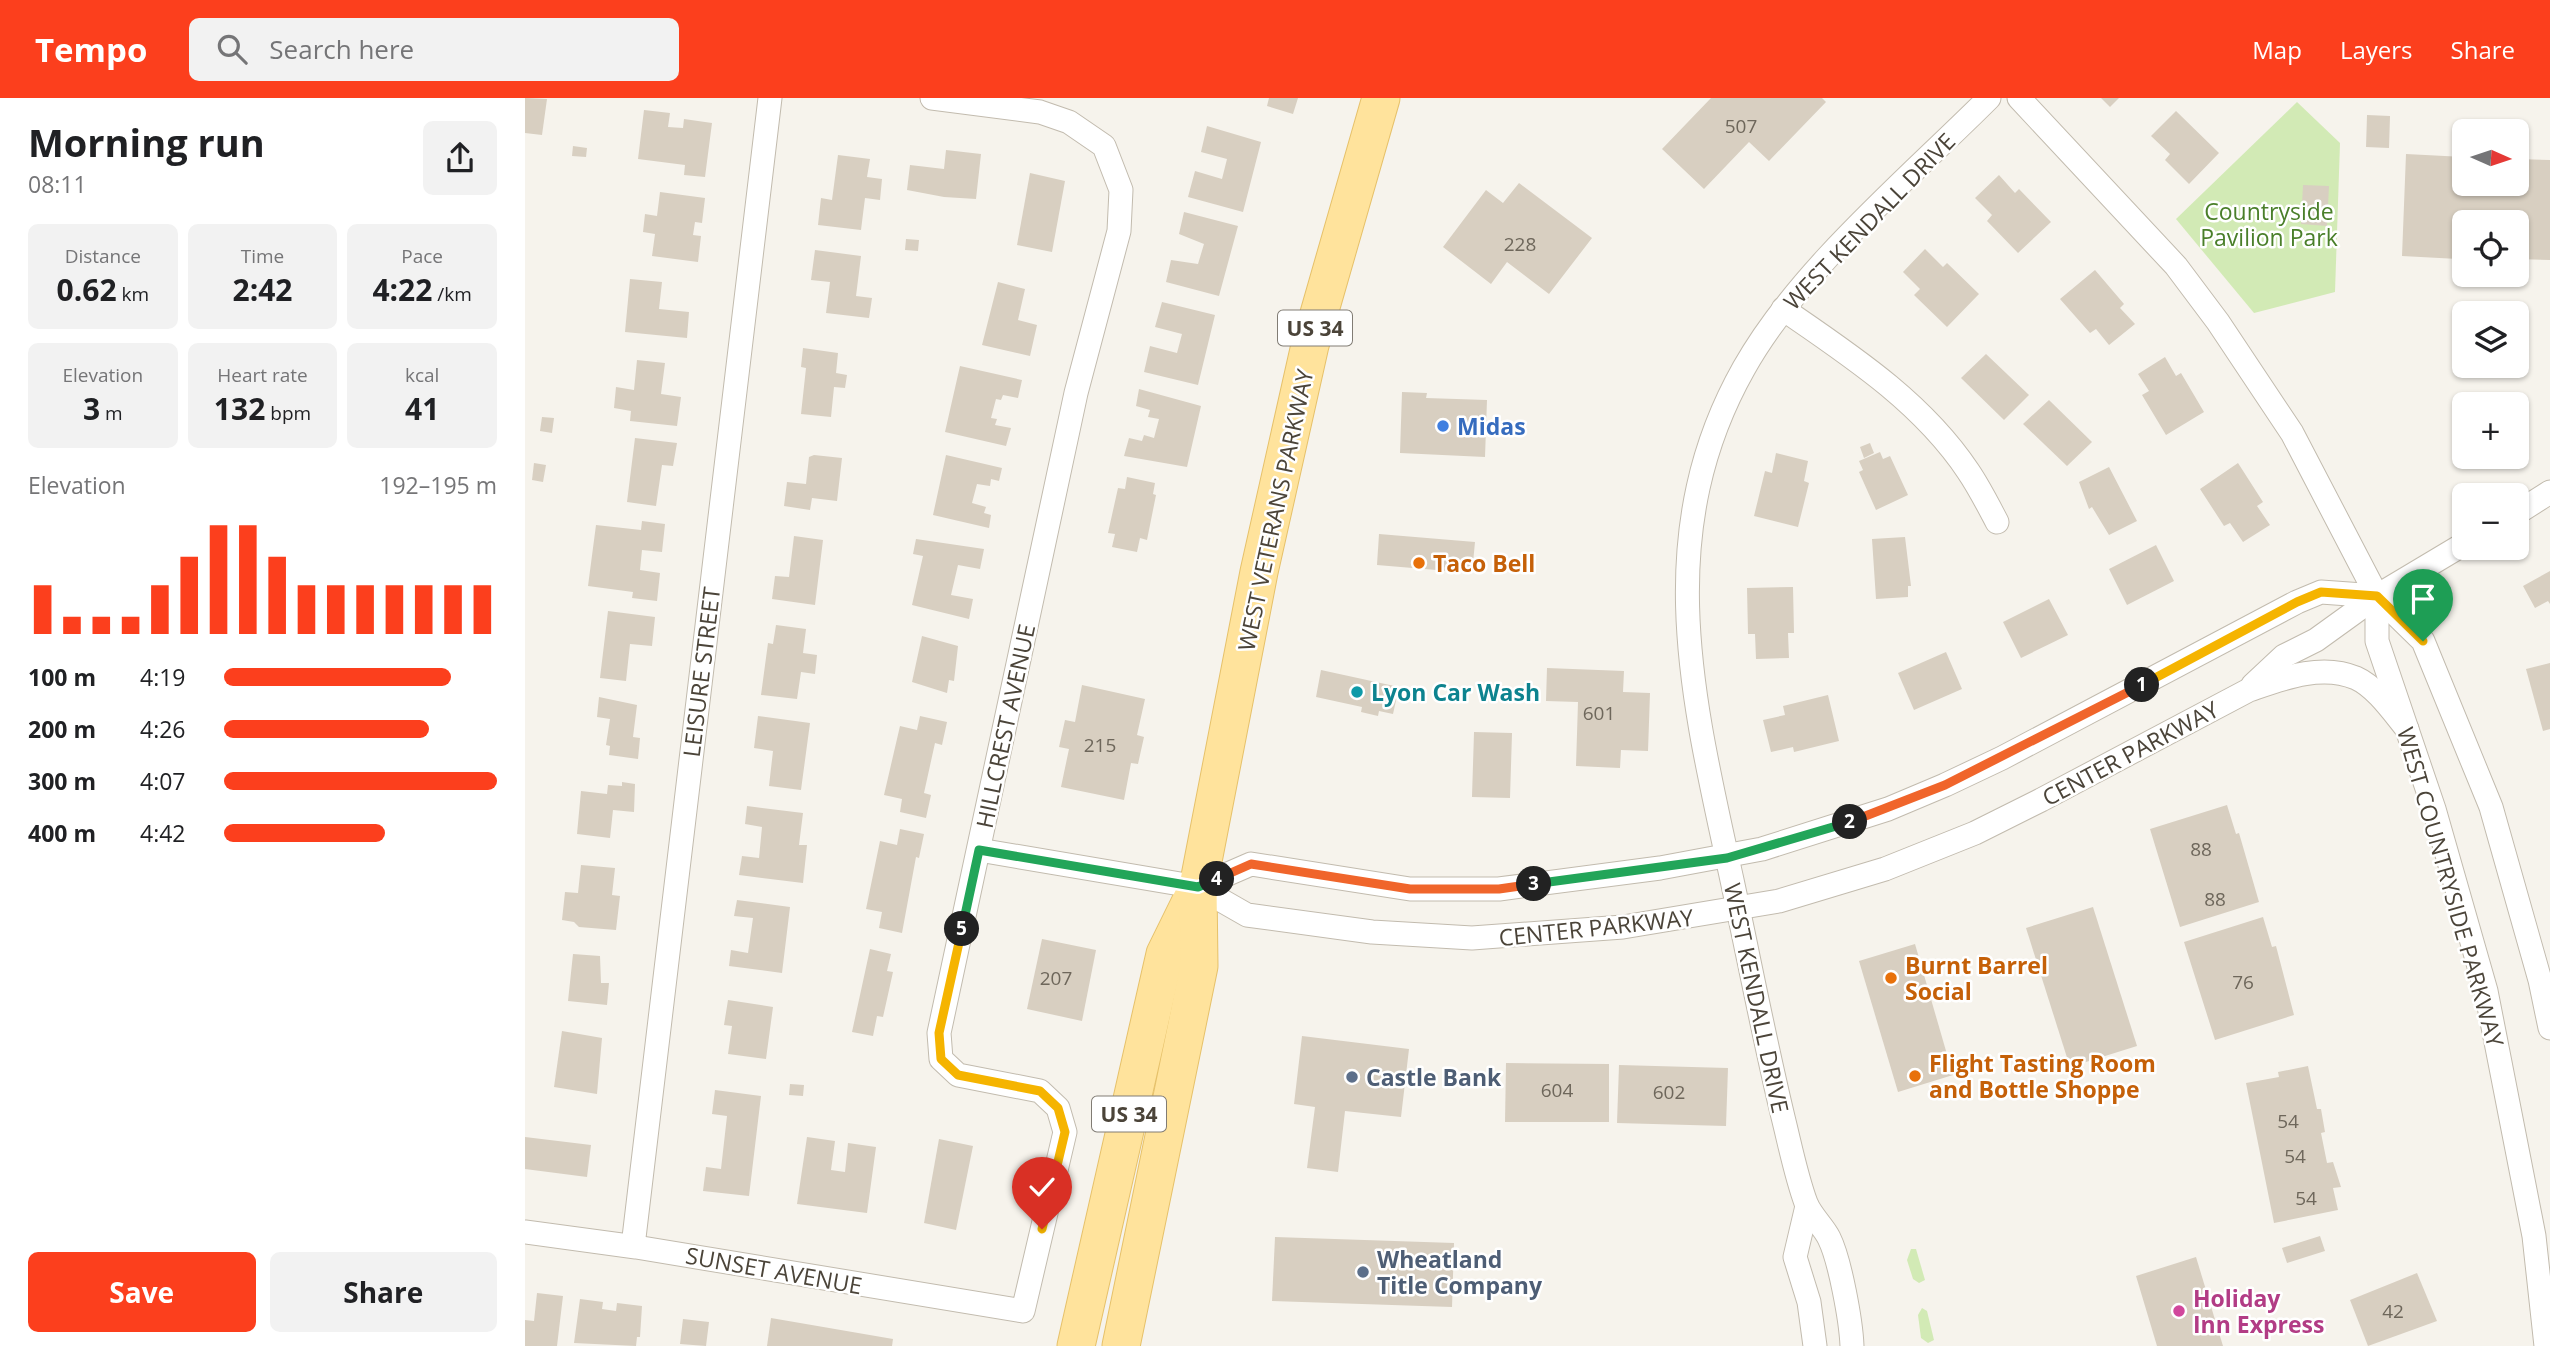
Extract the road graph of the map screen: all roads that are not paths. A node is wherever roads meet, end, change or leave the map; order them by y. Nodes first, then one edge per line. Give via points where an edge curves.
1 (770, 98) edge
2 (932, 98) edge
3 (1381, 98) edge
4 (1989, 98) edge
5 (2019, 98) edge
6 (1783, 309) junction
7 (2550, 492) edge
8 (2529, 505) edge
9 (1997, 522) dead end
10 (2452, 551) edge
11 (2377, 596) junction
12 (2249, 690) junction
13 (2407, 729) junction
14 (979, 850) junction
15 (1727, 858) junction
16 (1198, 887) junction
17 (1738, 909) junction
18 (2545, 979) edge
19 (2550, 1028) edge
20 (1807, 1206) junction
21 (525, 1233) edge
22 (633, 1246) junction
23 (1023, 1311) joint
24 (1076, 1346) edge
25 (1121, 1346) edge
26 (1815, 1346) edge
27 (1852, 1346) edge
28 (2546, 1346) edge

1 - 22 street, LEISURE STREET
2 - 14 street, HILLCREST AVENUE via 1041,112 1069,122 1104,146 1121,190 1119,231 1076,393
3 - 16 main road, WEST VETERANS PARKWAY / US 34 via 1310,345 1259,572
4 - 6 street, WEST KENDALL DRIVE
5 - 11 street, WEST COUNTRYSIDE PARKWAY via 2176,266 2218,322 2292,433
6 - 9 street via 1876,374 1925,420 1967,470
6 - 15 street, WEST KENDALL DRIVE via 1744,369 1713,435 1688,550 1689,663
7 - 8 street
10 - 11 street, CENTER PARKWAY
11 - 12 street, CENTER PARKWAY via 2316,640 2284,656
11 - 13 street, WEST COUNTRYSIDE PARKWAY via 2377,641
11 - 15 street via 2321,592 1945,785 1809,836
11 - 18 street, WEST COUNTRYSIDE PARKWAY via 2423,641 2491,807
12 - 13 street, CENTER PARKWAY via 2292,675 2326,673 2356,678
12 - 17 street, CENTER PARKWAY via 1975,833 1885,869
13 - 28 street, WEST COUNTRYSIDE PARKWAY via 2486,991 2534,1236
14 - 16 street, CENTER PARKWAY
14 - 23 street, HILLCREST AVENUE via 939,1033 941,1059 958,1075 1040,1091 1058,1108 1065,1132
15 - 16 street via 1499,889 1410,889 1251,864
15 - 17 street, WEST KENDALL DRIVE
16 - 17 street, CENTER PARKWAY via 1247,915 1472,939 1623,927
16 - 24 main road, WEST VETERANS PARKWAY / US 34 via 1165,954
16 - 25 main road, WEST VETERANS PARKWAY / US 34 via 1199,966
17 - 20 street, WEST KENDALL DRIVE
18 - 19 street, WEST COUNTRYSIDE PARKWAY
20 - 26 street, WEST KENDALL DRIVE via 1795,1257 1809,1302
20 - 27 street, WEST KENDALL DRIVE via 1830,1239
21 - 22 street, SUNSET AVENUE
22 - 23 street, SUNSET AVENUE

